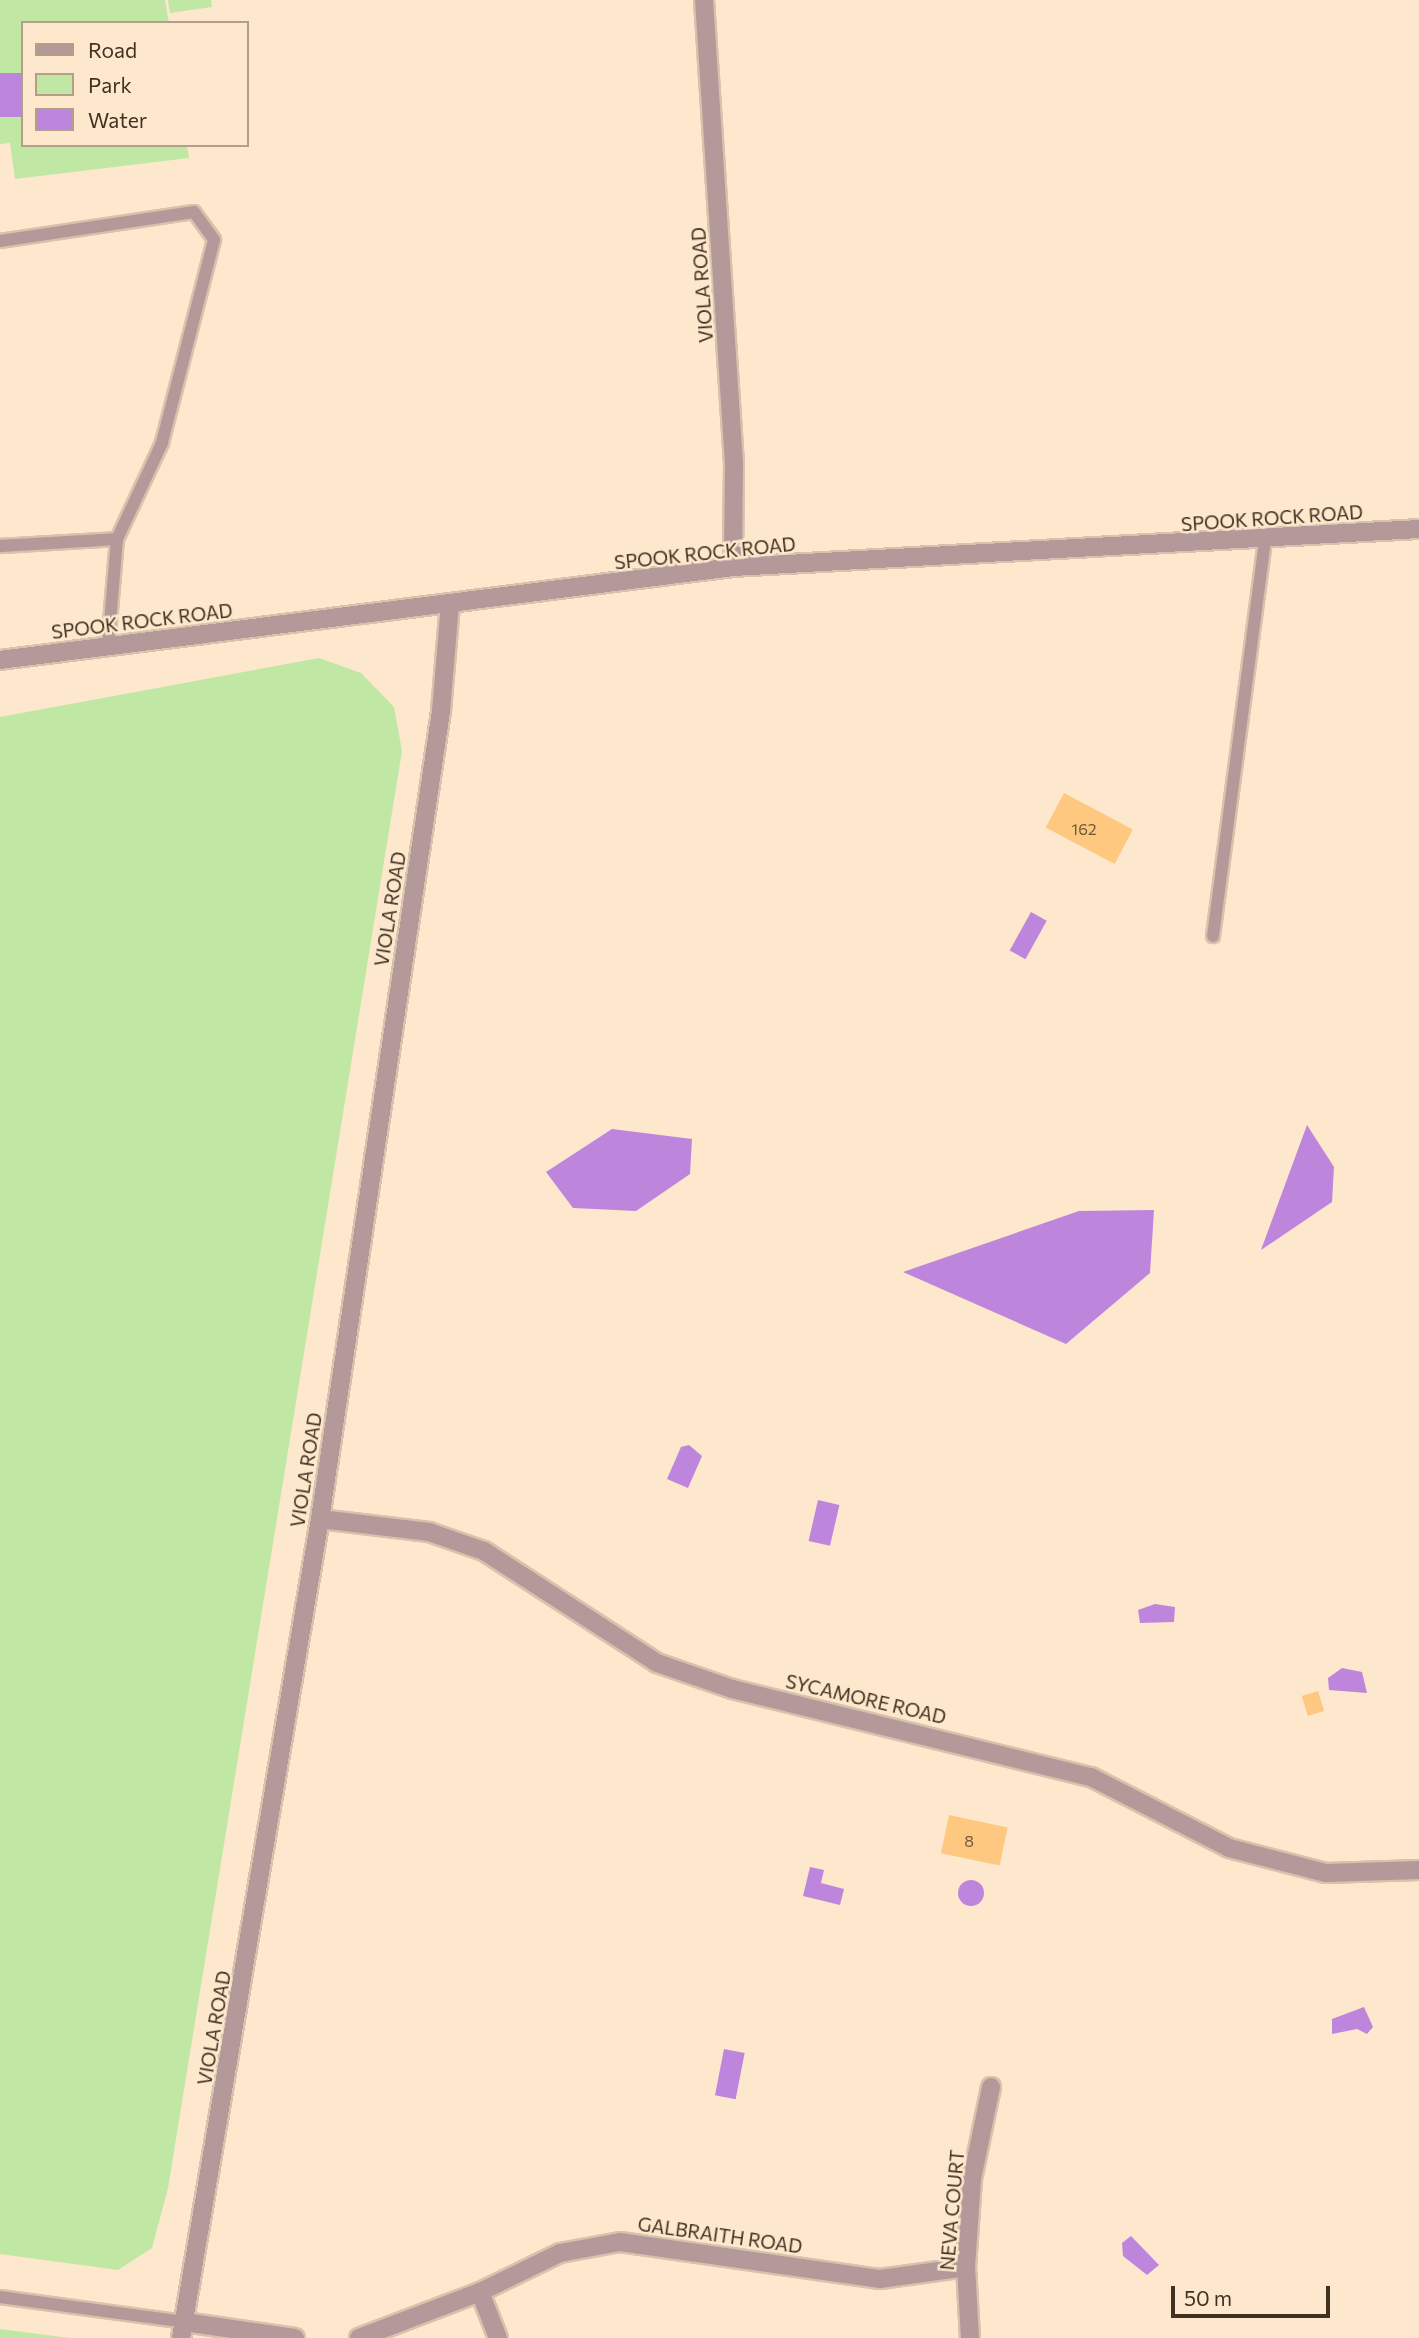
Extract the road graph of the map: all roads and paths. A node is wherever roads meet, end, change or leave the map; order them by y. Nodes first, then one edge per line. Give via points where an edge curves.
1 (704, 0) edge
2 (0, 241) edge
3 (1419, 529) edge
4 (117, 539) junction
5 (1265, 541) junction
6 (0, 547) edge
7 (733, 567) junction
8 (450, 604) junction
9 (108, 646) junction
10 (0, 660) edge
11 (1213, 936) dead end
12 (320, 1519) junction
13 (1419, 1869) edge
14 (991, 2087) dead end
15 (966, 2267) junction
16 (480, 2292) junction
17 (0, 2297) edge
18 (183, 2330) edge
19 (295, 2338) edge
20 (359, 2338) edge
21 (498, 2338) edge
22 (970, 2338) edge

1 - 7 street, VIOLA ROAD via 734,464
2 - 4 lane via 194,212 214,240 162,443
3 - 5 street, SPOOK ROCK ROAD
4 - 6 lane
4 - 9 lane
5 - 7 street, SPOOK ROCK ROAD
5 - 11 lane
7 - 8 street, SPOOK ROCK ROAD
8 - 9 street, SPOOK ROCK ROAD
8 - 12 street, VIOLA ROAD via 439,725
9 - 10 street, SPOOK ROCK ROAD
12 - 13 street, SYCAMORE ROAD via 429,1532 484,1551 657,1663 732,1689 1091,1777 1229,1848 1326,1873
12 - 18 street, VIOLA ROAD
14 - 15 street, NEVA COURT via 972,2179
15 - 16 street, GALBRAITH ROAD via 880,2279 620,2242 559,2253
15 - 22 street, NEVA COURT
16 - 20 street, GALBRAITH ROAD
16 - 21 street
17 - 18 lane
18 - 19 street

